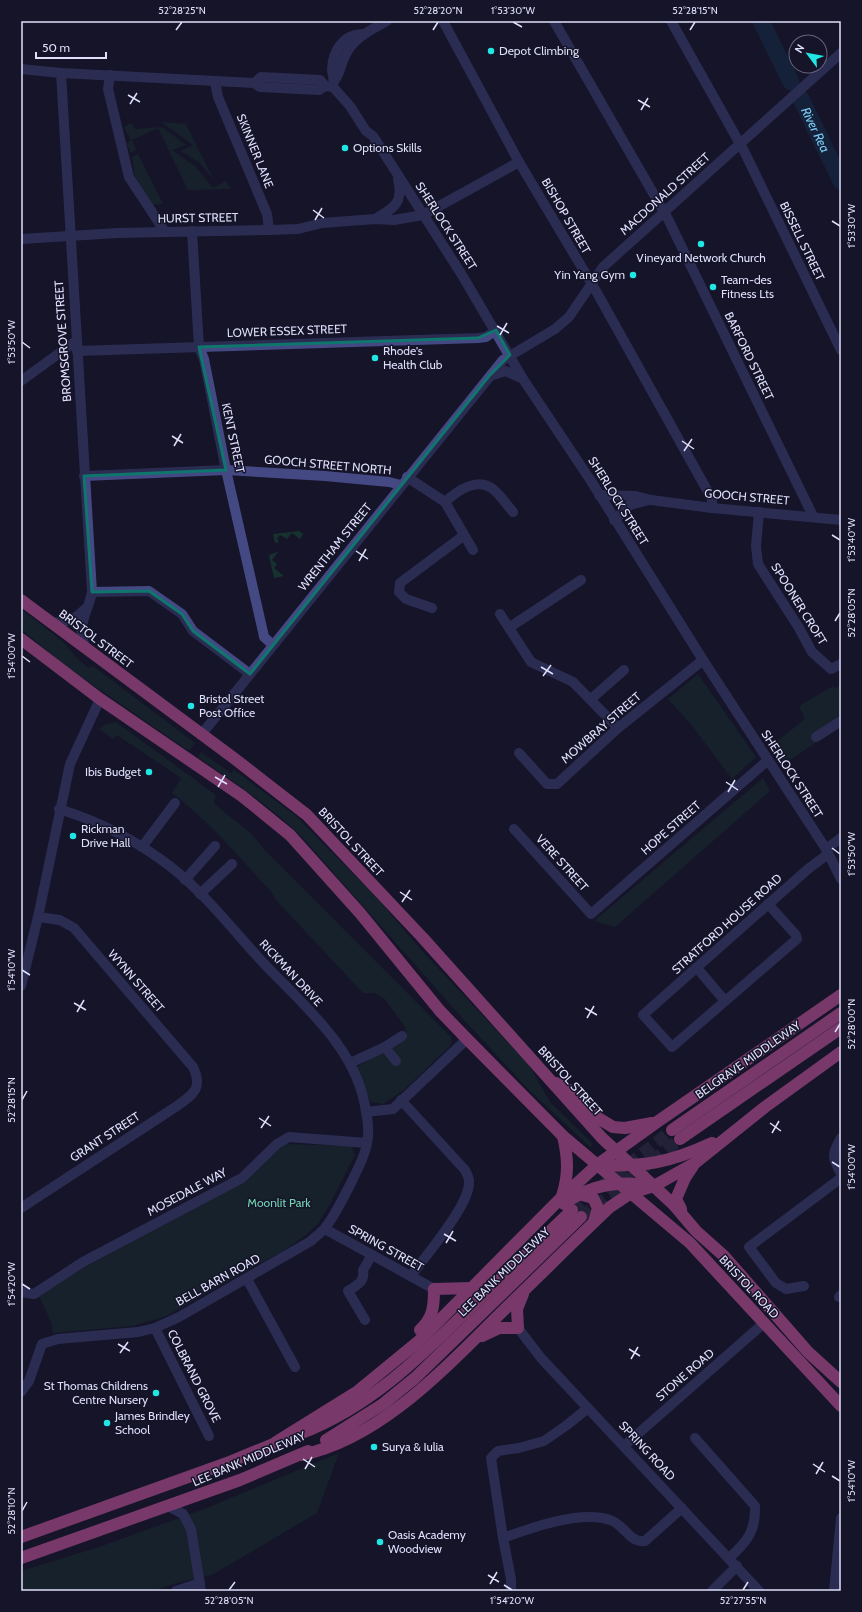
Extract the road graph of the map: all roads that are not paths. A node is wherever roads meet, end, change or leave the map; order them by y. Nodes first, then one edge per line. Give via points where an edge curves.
1 (387, 21) edge
2 (443, 21) edge
3 (554, 21) edge
4 (671, 21) edge
5 (841, 53) edge
6 (21, 68) edge
7 (61, 73) junction
8 (110, 75) junction
9 (215, 82) junction
10 (333, 86) junction
11 (740, 143) junction
12 (519, 162) junction
13 (396, 173) junction
14 (664, 213) junction
15 (423, 215) junction
16 (375, 219) junction
17 (269, 230) junction
18 (165, 232) junction
19 (192, 232) junction
20 (70, 237) junction
21 (21, 240) edge
22 (591, 284) junction
23 (496, 330) junction
24 (76, 346) junction
25 (199, 347) junction
26 (841, 350) edge
27 (510, 355) junction
28 (489, 376) junction
29 (523, 379) junction
30 (21, 381) edge
31 (226, 470) junction
32 (84, 476) junction
33 (404, 481) junction
34 (599, 495) junction
35 (651, 500) junction
36 (445, 502) junction
37 (712, 508) junction
38 (513, 512) dead end
39 (759, 512) junction
40 (813, 516) junction
41 (614, 520) junction
42 (841, 520) edge
43 (463, 536) junction
44 (473, 550) dead end
45 (581, 580) dead end
46 (92, 592) junction
47 (21, 600) edge
48 (87, 606) junction
49 (432, 608) dead end
50 (500, 614) dead end
51 (52, 622) junction
52 (510, 627) junction
53 (21, 639) edge
54 (21, 643) edge
55 (270, 648) junction
56 (32, 649) junction
57 (88, 649) junction
58 (703, 660) junction
59 (841, 664) edge
60 (624, 670) dead end
61 (250, 674) junction
62 (100, 699) junction
63 (591, 699) junction
64 (839, 726) edge
65 (618, 728) junction
66 (201, 735) junction
67 (816, 737) dead end
68 (519, 753) dead end
69 (767, 761) junction
70 (175, 803) dead end
71 (59, 808) junction
72 (514, 829) dead end
73 (841, 838) edge
74 (214, 846) dead end
75 (142, 847) junction
76 (827, 851) junction
77 (232, 864) dead end
78 (841, 879) edge
79 (185, 880) junction
80 (200, 894) junction
81 (768, 904) junction
82 (591, 914) joint
83 (38, 917) junction
84 (24, 960) edge
85 (697, 968) junction
86 (21, 986) edge
87 (841, 995) edge
88 (725, 1001) junction
89 (841, 1013) edge
90 (841, 1028) edge
91 (402, 1036) dead end
92 (467, 1039) junction
93 (385, 1047) junction
94 (841, 1052) edge
95 (396, 1061) dead end
96 (350, 1063) junction
97 (547, 1078) junction
98 (198, 1083) joint
99 (402, 1100) junction
100 (366, 1112) junction
101 (657, 1122) junction
102 (730, 1135) junction
103 (563, 1136) junction
104 (841, 1138) edge
105 (367, 1143) junction
106 (616, 1152) junction
107 (695, 1163) junction
108 (597, 1165) junction
109 (627, 1166) junction
110 (841, 1174) edge
111 (841, 1178) edge
112 (626, 1186) junction
113 (654, 1186) junction
114 (580, 1194) junction
115 (561, 1198) junction
116 (21, 1208) edge
117 (594, 1222) junction
118 (325, 1228) junction
119 (530, 1230) junction
120 (696, 1231) junction
121 (372, 1255) junction
122 (411, 1276) junction
123 (247, 1279) junction
124 (804, 1286) dead end
125 (472, 1288) junction
126 (434, 1289) junction
127 (525, 1289) junction
128 (21, 1292) edge
129 (365, 1320) dead end
130 (764, 1323) junction
131 (155, 1328) junction
132 (518, 1328) junction
133 (474, 1339) junction
134 (295, 1367) dead end
135 (841, 1381) edge
136 (358, 1391) junction
137 (21, 1392) edge
138 (841, 1406) edge
139 (588, 1408) junction
140 (210, 1436) dead end
141 (695, 1438) dead end
142 (276, 1442) junction
143 (624, 1446) junction
144 (302, 1455) junction
145 (168, 1506) junction
146 (682, 1508) junction
147 (841, 1518) edge
148 (21, 1537) edge
149 (502, 1538) junction
150 (21, 1558) edge
151 (729, 1558) junction
152 (737, 1566) junction
153 (200, 1587) edge
154 (176, 1591) edge
155 (511, 1591) edge
156 (712, 1591) edge
157 (759, 1591) edge
158 (834, 1591) edge

1 - 10 street via 362,34 353,34 339,46 333,62
2 - 12 street, BISHOP STREET
3 - 14 street, BARFORD STREET
4 - 11 street, BISSELL STREET
5 - 11 street, MACDONALD STREET
6 - 7 street
7 - 8 street
7 - 20 street, BROMSGROVE STREET
8 - 9 street
8 - 18 street via 108,89 129,177
9 - 10 street via 254,83 261,76 320,80
9 - 17 street, SKINNER LANE via 218,96 267,214
10 - 13 street, SHERLOCK STREET via 366,131 373,136
11 - 14 street, MACDONALD STREET
11 - 26 street, BISSELL STREET
12 - 15 street, HURST STREET
12 - 22 street, BISHOP STREET
13 - 15 street, SHERLOCK STREET
13 - 16 street, HURST STREET via 400,189 397,205
14 - 22 street, MACDONALD STREET via 603,267
14 - 40 street, BARFORD STREET
15 - 16 street, HURST STREET via 394,220
15 - 23 street, SHERLOCK STREET
16 - 17 street, HURST STREET
17 - 19 street, HURST STREET
18 - 19 street, HURST STREET
18 - 20 street, HURST STREET
19 - 25 street, KENT STREET
20 - 21 street, HURST STREET
20 - 24 street, BROMSGROVE STREET
22 - 27 street, MACDONALD STREET via 569,317 555,329
22 - 37 street, BISHOP STREET via 712,499
23 - 25 street, LOWER ESSEX STREET via 486,337 476,338
23 - 27 street, SHERLOCK STREET
24 - 25 street, LOWER ESSEX STREET
24 - 30 street
24 - 32 street, BROMSGROVE STREET
25 - 31 street, KENT STREET via 204,359
27 - 28 street, WRENTHAM STREET
27 - 29 street, SHERLOCK STREET
28 - 29 street via 506,371
28 - 33 street, WRENTHAM STREET
29 - 34 street, SHERLOCK STREET
31 - 32 street, GOOCH STREET NORTH
31 - 33 street, GOOCH STREET NORTH
31 - 55 street, KENT STREET via 264,637
32 - 46 street, BROMSGROVE STREET
33 - 36 street
33 - 55 street, WRENTHAM STREET
34 - 35 street, GOOCH STREET via 636,496
34 - 41 street, SHERLOCK STREET
35 - 37 street, GOOCH STREET
35 - 41 street, GOOCH STREET via 630,505
36 - 38 street via 454,494 474,484 493,489
36 - 43 street
37 - 39 street, GOOCH STREET
39 - 40 street, GOOCH STREET
39 - 59 street, SPOONER CROFT via 756,546 758,564 812,652 831,669
40 - 42 street, GOOCH STREET
41 - 58 street, SHERLOCK STREET
43 - 44 street
43 - 49 street via 400,583 399,592 402,596
45 - 52 street
46 - 48 street, BROMSGROVE STREET
46 - 61 street via 149,591 182,614 193,631
47 - 51 highway, BRISTOL STREET
48 - 51 street, BROMSGROVE STREET via 72,620 64,623
48 - 57 street, BROMSGROVE STREET via 81,636
50 - 52 street
51 - 57 highway, BRISTOL STREET
52 - 63 street via 531,662 573,682
53 - 56 highway
54 - 56 highway
55 - 61 street, WRENTHAM STREET
56 - 62 highway
57 - 66 highway, BRISTOL STREET
58 - 65 street, MOWBRAY STREET
58 - 69 street, SHERLOCK STREET
60 - 63 street
61 - 66 street, WRENTHAM STREET
62 - 71 street via 70,764
62 - 92 highway via 242,796 290,835 360,913 440,1011
63 - 65 street
64 - 67 street
65 - 68 street, MOWBRAY STREET via 557,784 547,784
66 - 97 highway, BRISTOL STREET via 307,815 422,937
69 - 76 street, SHERLOCK STREET
69 - 82 street, HOPE STREET
70 - 75 street
71 - 75 street, RICKMAN DRIVE via 94,820
71 - 83 street
72 - 82 street, VERE STREET
73 - 76 street, STRATFORD HOUSE ROAD
74 - 79 street
75 - 79 street, RICKMAN DRIVE
76 - 78 street, SHERLOCK STREET
76 - 81 street, STRATFORD HOUSE ROAD
77 - 80 street
79 - 80 street, RICKMAN DRIVE
80 - 96 street, RICKMAN DRIVE via 333,1037
81 - 85 street, STRATFORD HOUSE ROAD
81 - 88 street via 797,939
83 - 84 street
83 - 98 street, WYNN STREET via 60,920 74,928 193,1067
84 - 86 street
85 - 88 street
85 - 88 street, STRATFORD HOUSE ROAD via 643,1015 672,1047
87 - 101 highway
89 - 90 highway, BELGRAVE MIDDLEWAY via 676,1134
91 - 93 street
92 - 99 street
92 - 103 highway
93 - 95 street
93 - 96 street
94 - 102 highway
96 - 100 street, RICKMAN DRIVE
97 - 101 highway via 571,1091 598,1118 613,1127 625,1128
97 - 106 highway, BRISTOL STREET
98 - 116 street, GRANT STREET via 193,1094 177,1106
99 - 100 street via 393,1109
99 - 122 street via 465,1170 469,1180 466,1198 458,1213
100 - 105 street, BELL BARN ROAD
101 - 106 highway
102 - 107 highway
102 - 109 highway via 683,1156
103 - 108 highway
103 - 115 highway via 567,1153 567,1182
104 - 110 street via 833,1151 833,1158
105 - 118 street, BELL BARN ROAD via 360,1164
105 - 128 street, MOSEDALE WAY via 289,1137 277,1144 242,1178 84,1262 34,1294
106 - 108 highway
106 - 109 highway, BRISTOL STREET
107 - 113 highway
107 - 120 highway via 679,1190 676,1202
108 - 109 highway
108 - 112 highway, BRISTOL ROAD
108 - 115 highway
109 - 112 highway
109 - 113 highway, BRISTOL ROAD
111 - 124 street via 749,1247 776,1283 786,1289
112 - 113 highway
112 - 114 highway via 598,1187
112 - 117 highway
112 - 130 highway, BRISTOL ROAD via 690,1243
113 - 120 highway, BRISTOL ROAD
114 - 117 highway via 594,1198 598,1208
114 - 119 highway
115 - 119 highway
117 - 127 highway
118 - 121 street, SPRING STREET
118 - 123 street, BELL BARN ROAD via 311,1241
119 - 125 highway
120 - 135 highway, BRISTOL ROAD via 724,1256 808,1352
121 - 122 street, SPRING STREET
121 - 129 street via 363,1270 364,1277 361,1283 348,1291
122 - 126 street, SPRING STREET
123 - 131 street, BELL BARN ROAD
123 - 134 street
125 - 126 highway
125 - 136 highway via 419,1341
126 - 136 highway via 429,1321
127 - 132 highway via 517,1309
127 - 133 highway
130 - 138 highway, BRISTOL ROAD
130 - 143 street, STONE ROAD
131 - 137 street, BELL BARN ROAD via 46,1342 42,1344 29,1381
131 - 140 street, COLBRAND GROVE
132 - 133 highway via 499,1328
132 - 139 street, SPRING ROAD via 540,1358
133 - 144 highway via 397,1410 361,1431 318,1451
136 - 142 highway
139 - 143 street, SPRING ROAD
139 - 149 street via 544,1441 498,1451 492,1458
141 - 151 street via 755,1506 756,1520 751,1533
142 - 144 highway, LEE BANK MIDDLEWAY via 320,1426 373,1396 413,1364 576,1214 415,1378 383,1404
142 - 148 highway, LEE BANK MIDDLEWAY via 227,1463
143 - 146 street, SPRING ROAD
144 - 145 highway, LEE BANK MIDDLEWAY
145 - 150 highway, LEE BANK MIDDLEWAY
145 - 153 street via 183,1514 191,1529
146 - 149 street via 645,1541 640,1542 616,1522 578,1517 536,1526
146 - 151 street, SPRING ROAD
147 - 158 street
149 - 155 street via 511,1579
151 - 152 street, SPRING ROAD
152 - 156 street
152 - 157 street, SPRING ROAD
153 - 154 street

